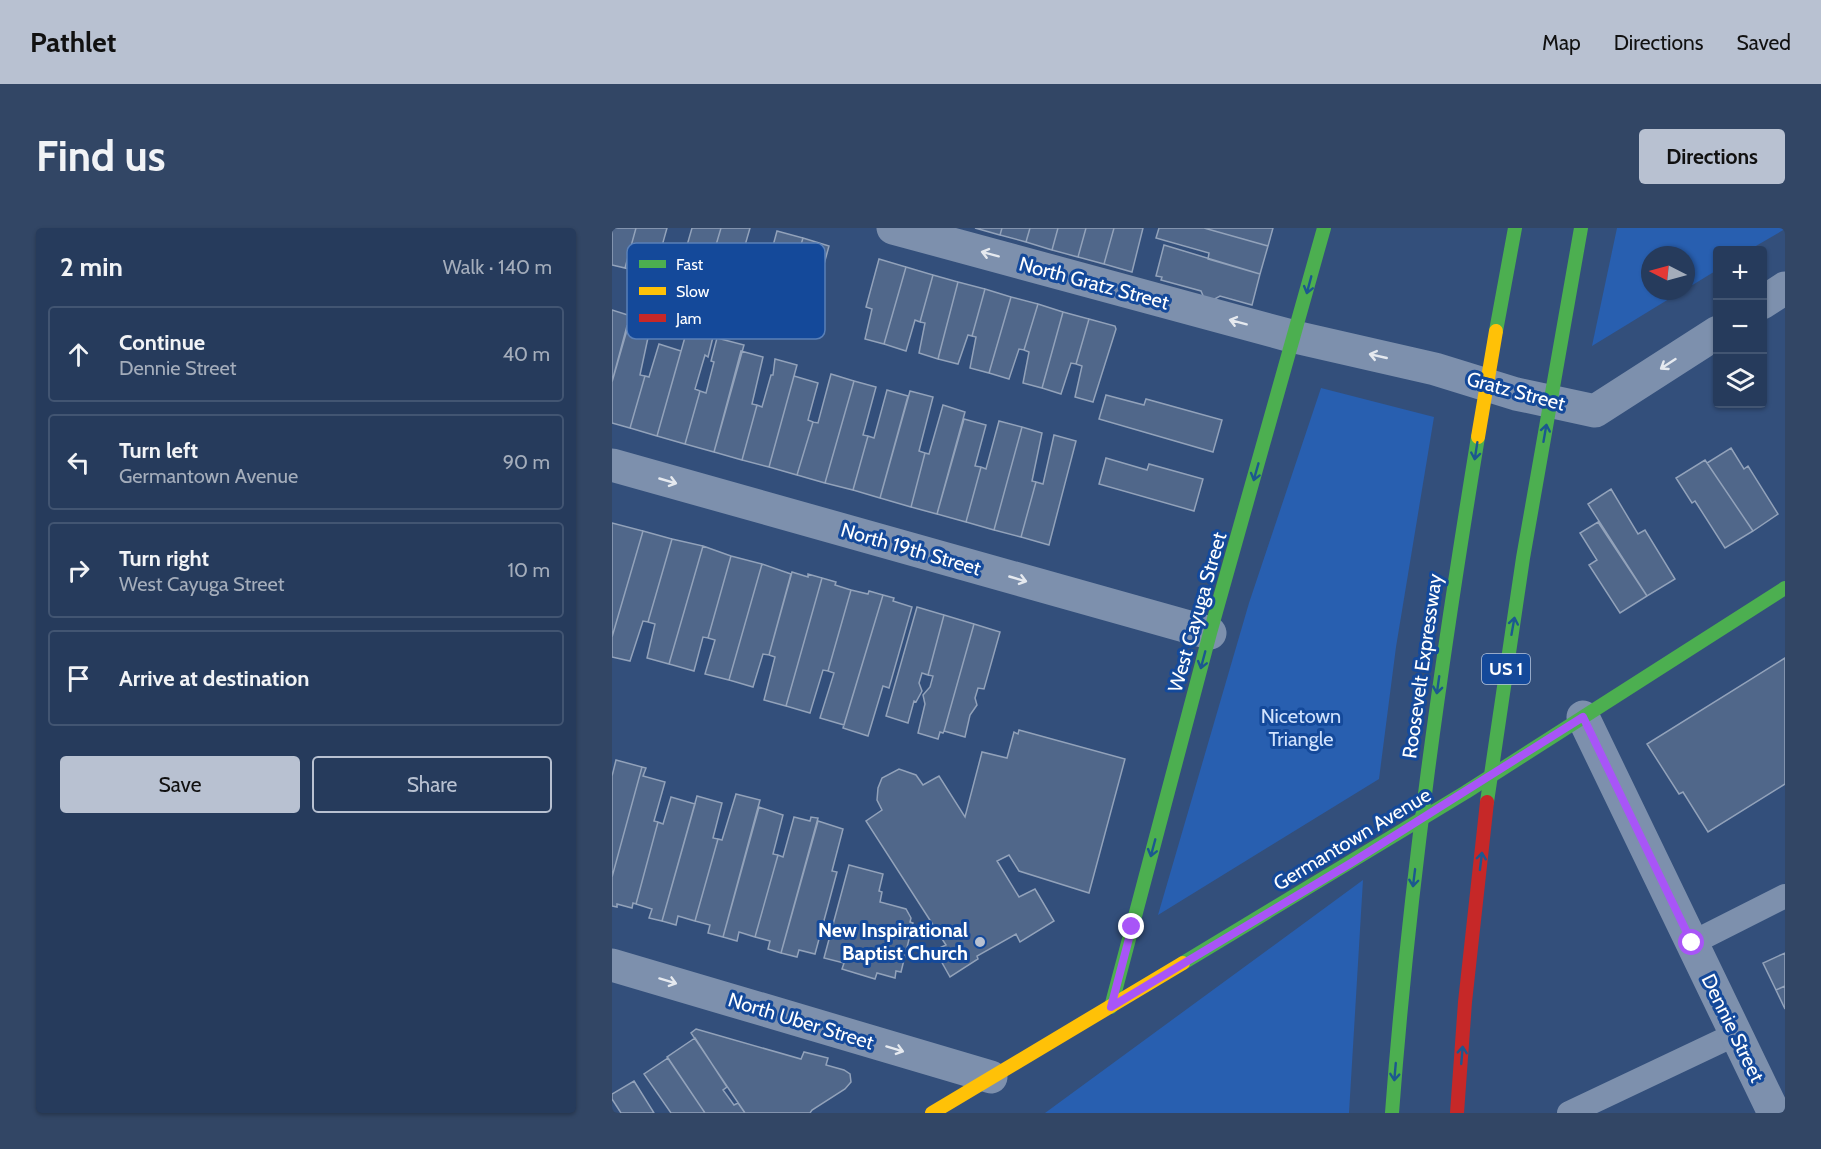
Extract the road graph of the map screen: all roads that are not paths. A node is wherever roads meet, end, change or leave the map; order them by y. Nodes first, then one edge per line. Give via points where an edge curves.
1 (893, 228) edge
2 (1324, 228) edge
3 (1509, 228) edge
4 (1515, 228) edge
5 (1581, 228) edge
6 (1785, 288) edge
7 (1767, 300) edge
8 (1496, 331) junction
9 (1713, 335) edge
10 (1295, 337) junction
11 (612, 465) edge
12 (1785, 588) edge
13 (1210, 633) junction
14 (1583, 717) junction
15 (1785, 896) edge
16 (1692, 943) junction
17 (612, 965) edge
18 (1111, 1007) junction
19 (1736, 1034) junction
20 (991, 1077) junction
21 (932, 1113) edge
22 (1392, 1113) edge
23 (1457, 1113) edge
24 (1569, 1113) edge
25 (1774, 1113) edge

10 -> 1 street, North Gratz Street
2 -> 10 main road, West Cayuga Street
3 - 8 main road
4 - 8 main road, Roosevelt Expressway
23 -> 5 main road, US 1, bridge via 1473,936 1506,670
6 - 7 street
8 -> 22 main road, Roosevelt Expressway, bridge via 1424,790
9 -> 10 street, Gratz Street via 1595,411
10 -> 13 main road, West Cayuga Street
11 -> 13 street, North 19th Street
12 - 14 main road, Germantown Avenue
13 -> 18 main road, West Cayuga Street
14 - 16 street, Dennie Street
14 - 18 main road, Germantown Avenue
15 - 16 lane
16 - 19 street, Dennie Street
17 -> 20 street, North Uber Street
18 - 20 main road, Germantown Avenue
19 - 24 lane
19 - 25 street, Dennie Street
20 - 21 main road, Germantown Avenue

